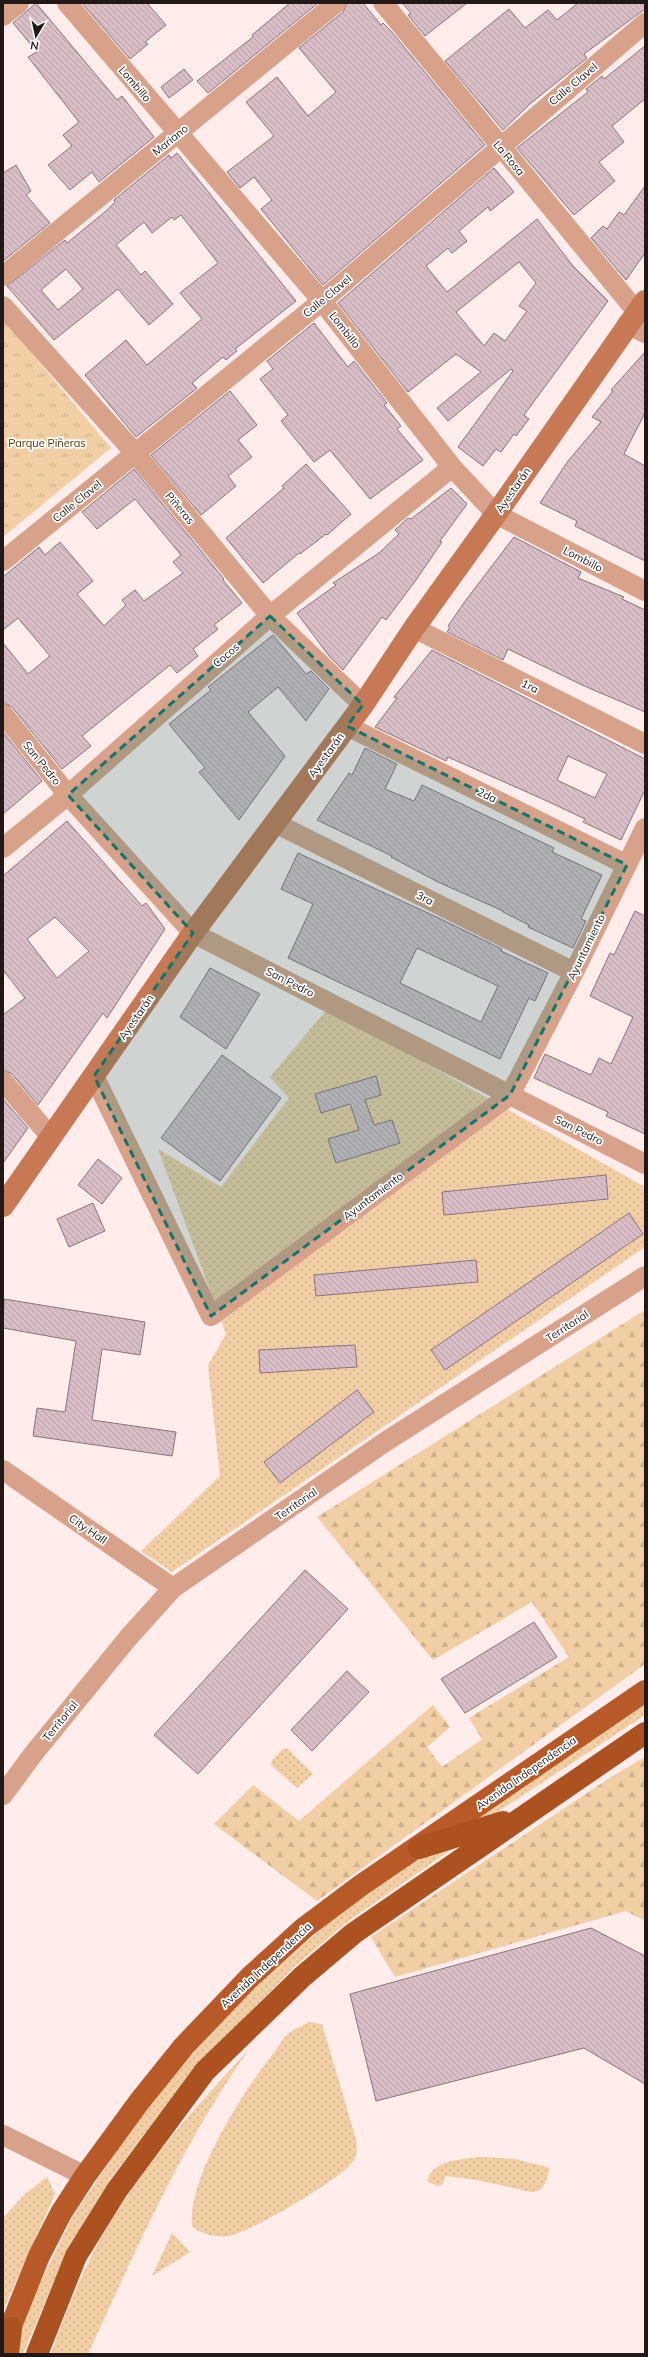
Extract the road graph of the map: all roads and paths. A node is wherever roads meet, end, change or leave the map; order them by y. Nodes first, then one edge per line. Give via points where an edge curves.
1 (19, 3) edge
2 (67, 3) edge
3 (336, 3) edge
4 (384, 3) edge
5 (3, 16) edge
6 (645, 23) edge
7 (178, 133) junction
8 (500, 146) junction
9 (3, 276) edge
10 (322, 301) junction
11 (3, 306) edge
12 (639, 317) edge
13 (135, 453) junction
14 (452, 467) junction
15 (496, 514) junction
16 (3, 561) edge
17 (645, 591) edge
18 (270, 616) junction
19 (414, 628) junction
20 (363, 705) junction
21 (3, 714) edge
22 (347, 726) junction
23 (645, 744) edge
24 (68, 795) junction
25 (277, 824) junction
26 (645, 828) edge
27 (3, 848) edge
28 (626, 864) junction
29 (193, 933) junction
30 (574, 972) junction
31 (94, 1076) junction
32 (3, 1081) edge
33 (510, 1095) junction
34 (50, 1136) junction
35 (645, 1164) edge
36 (3, 1206) edge
37 (645, 1276) edge
38 (3, 1470) edge
39 (173, 1588) junction
40 (645, 1691) edge
41 (645, 1733) edge
42 (3, 1795) edge
43 (524, 1816) junction
44 (419, 1848) junction
45 (3, 2135) edge
46 (85, 2176) junction
47 (7, 2337) edge
48 (8, 2354) edge
49 (37, 2354) edge

1 - 5 street
2 - 7 street, Lombillo
3 - 7 street, Mariano
4 - 8 street, La Rosa
6 - 8 street, Calle Clavel
7 - 9 street, Mariano
7 - 10 street, Lombillo
8 - 10 street, Calle Clavel
8 - 12 street, La Rosa
10 - 13 street, Calle Clavel
10 - 14 street, Lombillo
11 - 13 street, Piñeras
12 - 15 main road, Ayestarán
13 - 16 street, Calle Clavel
13 - 18 street, Piñeras
14 - 15 street, Lombillo
14 - 18 street, Cocos
15 - 17 street, Lombillo
15 - 19 main road, Ayestarán
18 - 20 street, Piñeras
18 - 24 street, Cocos
19 - 20 main road, Ayestarán
19 - 23 street, 1ra
20 - 22 main road, Ayestarán
21 - 24 street, San Pedro
22 - 25 main road, Ayestarán
22 - 28 street, 2da
24 - 27 street, Cocos
24 - 29 street, San Pedro
25 - 29 main road, Ayestarán
25 - 30 street, 3ra
26 - 28 street, Ayuntamiento
28 - 30 street, Ayuntamiento
29 - 31 main road, Ayestarán
29 - 33 street, San Pedro
30 - 33 street, Ayuntamiento
31 - 33 street, Ayuntamiento via 211,1316
31 - 34 main road, Ayestarán
32 - 34 street
33 - 35 street, San Pedro
34 - 36 main road, Ayestarán
37 - 39 street, Territorial via 385,1442
38 - 39 street, City Hall
39 - 42 street, Territorial via 128,1638
40 - 44 main road, Avenida Independencia
41 - 43 highway
43 - 44 highway
43 - 49 highway via 354,1933 302,1977 205,2071 117,2190 76,2256
44 - 46 main road, Avenida Independencia via 323,1913 249,1978 184,2046
45 - 46 street
46 - 47 main road, Avenida Independencia via 61,2213 40,2256
47 - 48 highway

